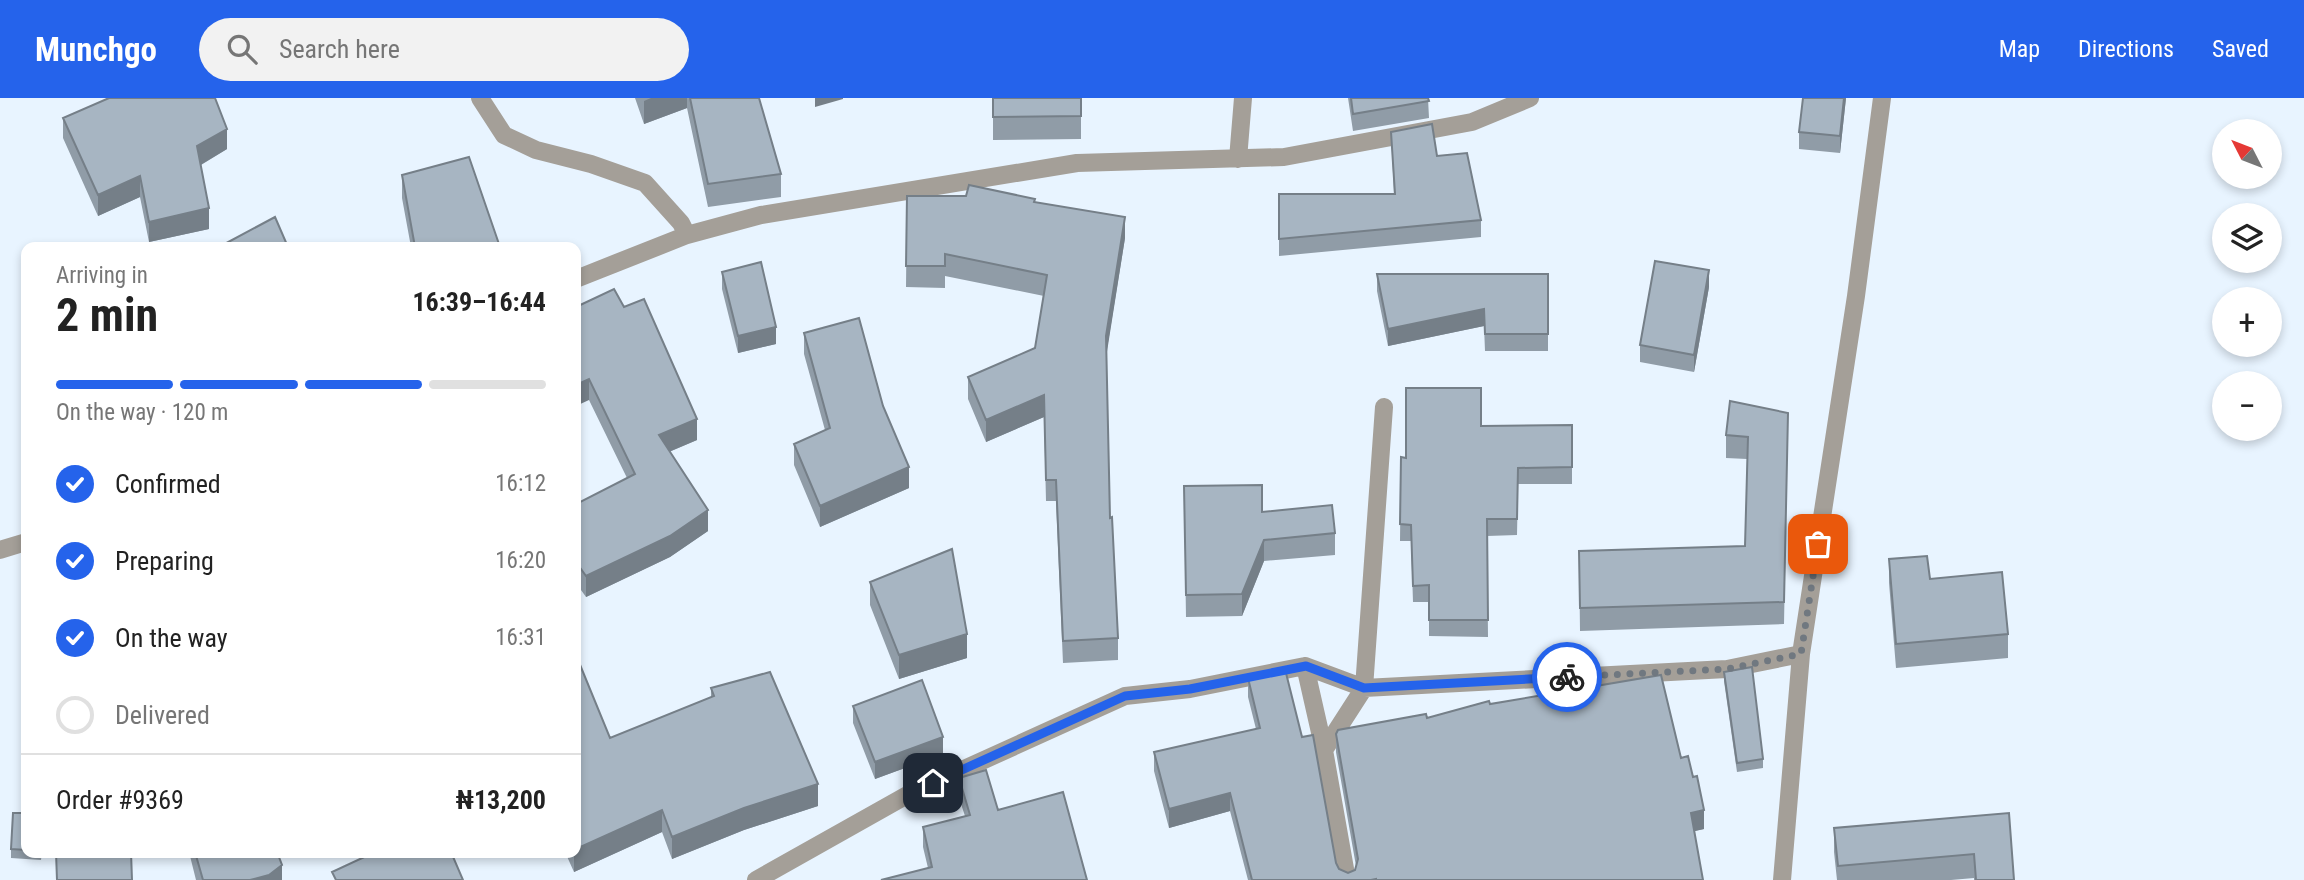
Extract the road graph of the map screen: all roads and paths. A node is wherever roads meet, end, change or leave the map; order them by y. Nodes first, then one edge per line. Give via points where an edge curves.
1 (480, 98) edge
2 (1243, 98) edge
3 (1530, 98) edge
4 (1882, 98) edge
5 (1238, 159) junction
6 (687, 235) junction
7 (581, 277) edge
8 (1384, 407) dead end
9 (21, 544) edge
10 (0, 550) edge
11 (1801, 654) junction
12 (1306, 666) junction
13 (1364, 688) junction
14 (1324, 750) junction
15 (756, 880) edge
16 (1347, 880) edge
17 (1782, 880) edge

1 - 6 street via 504,135 536,150 645,183
2 - 5 street
3 - 5 street via 1472,122 1284,157
4 - 11 street
5 - 6 street via 1077,163 761,215
6 - 7 street
8 - 13 street
9 - 10 street
11 - 13 street via 1727,669
11 - 17 street
12 - 13 street
12 - 14 street
12 - 15 street via 1190,689 1125,696 909,794
13 - 14 street
14 - 16 street

